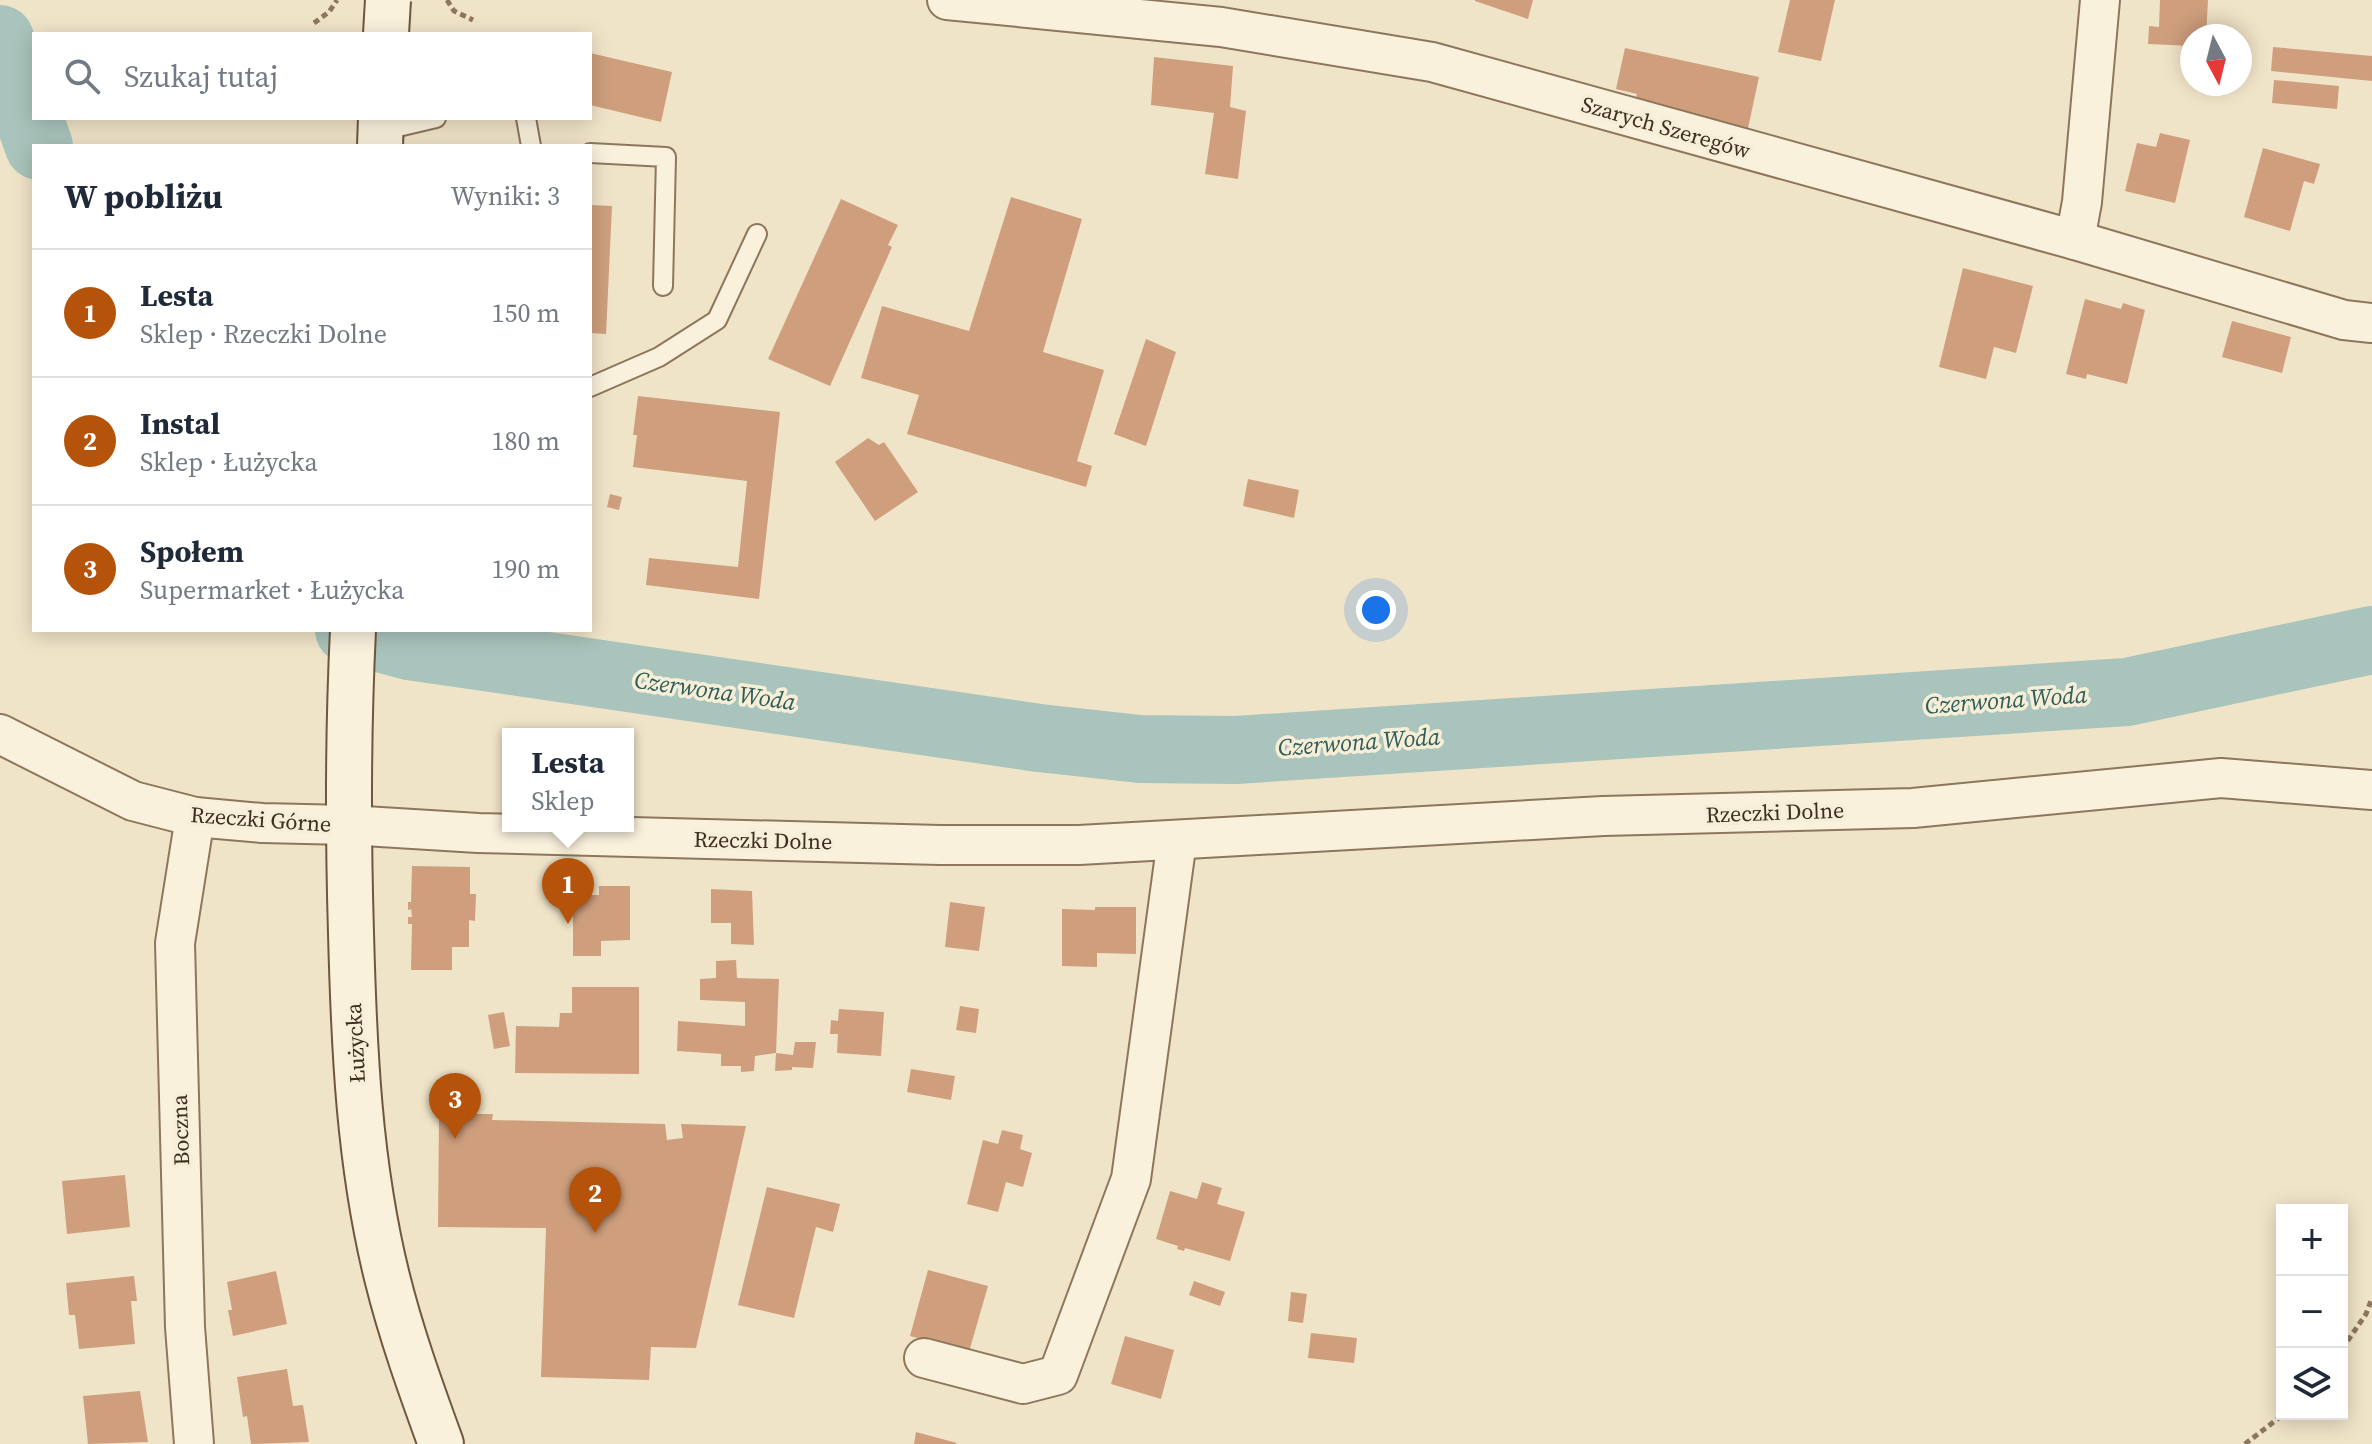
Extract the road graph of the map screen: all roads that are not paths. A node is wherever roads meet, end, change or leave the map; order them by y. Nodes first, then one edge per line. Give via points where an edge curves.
1 (388, 0) edge
2 (947, 0) edge
3 (2100, 0) edge
4 (386, 32) edge
5 (428, 120) edge
6 (526, 120) edge
7 (380, 132) edge
8 (531, 144) edge
9 (592, 153) edge
10 (757, 234) dead end
11 (2075, 240) junction
12 (663, 286) dead end
13 (2372, 323) edge
14 (592, 386) edge
15 (353, 632) edge
16 (0, 734) edge
17 (2372, 790) edge
18 (195, 817) junction
19 (348, 825) junction
20 (1177, 840) junction
21 (924, 1358) dead end
22 (194, 1444) edge
23 (441, 1444) edge

1 - 4 main road, bridge
2 - 11 street, Szarych Szeregów via 1221,27 1432,62
3 - 11 street
5 - 7 lane
6 - 8 lane
9 - 12 lane via 666,157
10 - 14 lane via 717,320 659,357
11 - 13 street, Szarych Szeregów via 2344,320
15 - 19 main road, Łużycka
16 - 18 street, Rzeczki Górne via 133,801
17 - 20 street, Rzeczki Dolne via 2221,778 1913,808 1588,817
18 - 19 street, Rzeczki Górne
18 - 22 street, Boczna via 175,943 185,1327
19 - 20 street, Rzeczki Dolne via 940,845
19 - 23 main road, Łużycka via 356,1088 369,1188 391,1290
20 - 21 street via 1131,1179 1058,1375 1023,1384

